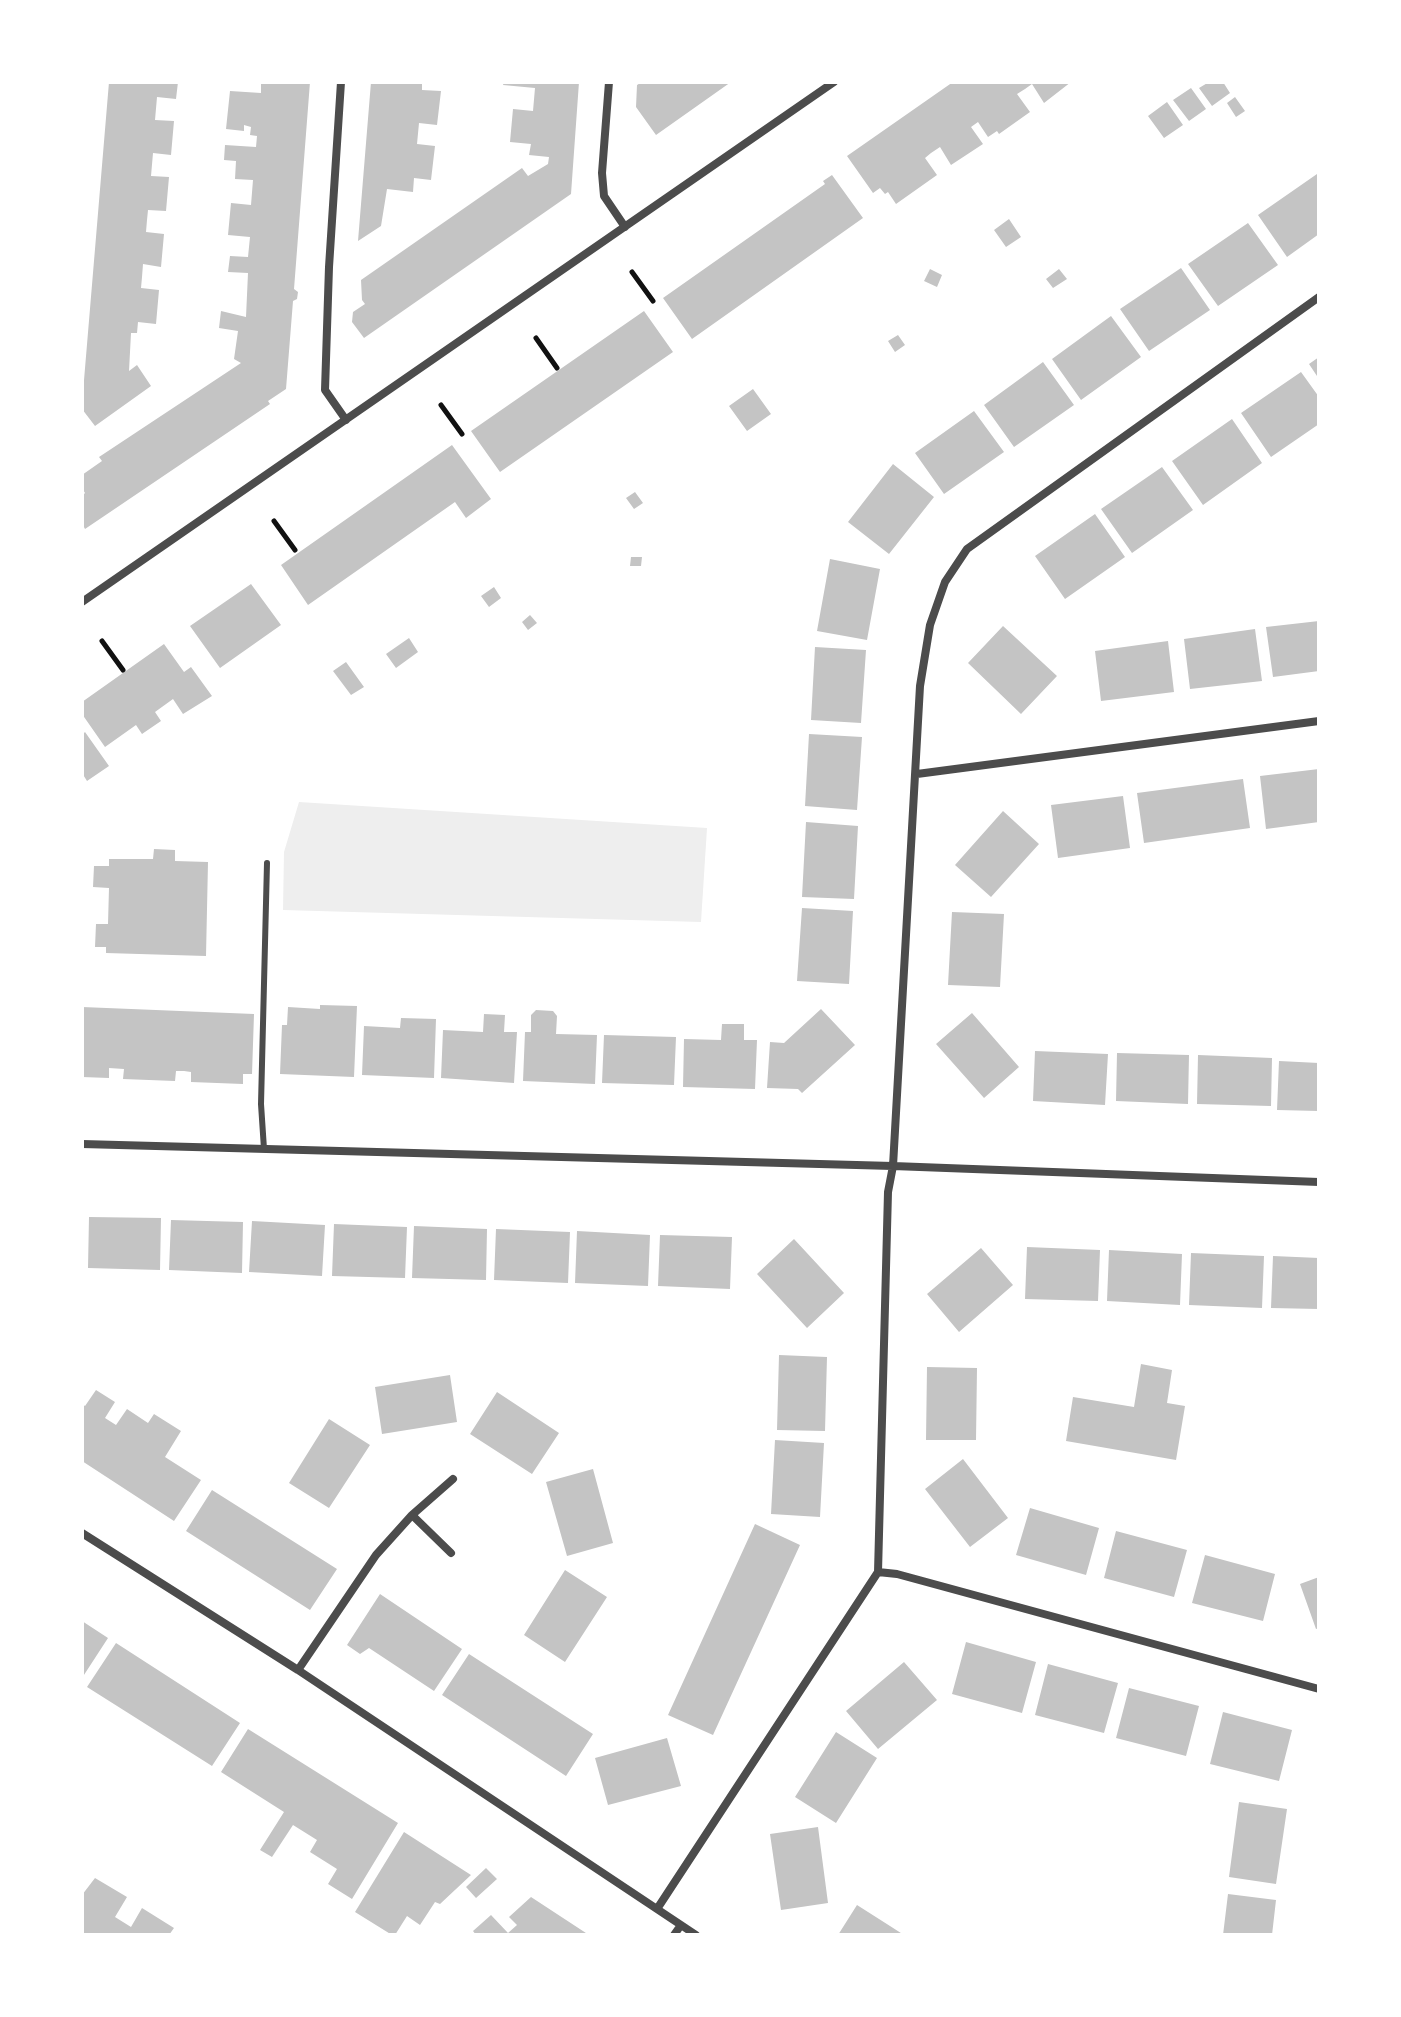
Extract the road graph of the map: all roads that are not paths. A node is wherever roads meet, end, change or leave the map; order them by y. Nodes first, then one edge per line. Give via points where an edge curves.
1 (341, 82) edge
2 (609, 82) edge
3 (834, 82) edge
4 (625, 227) junction
5 (1319, 297) edge
6 (346, 420) junction
7 (82, 602) edge
8 (1319, 721) edge
9 (917, 774) junction
10 (267, 863) dead end
11 (82, 1144) edge
12 (264, 1149) junction
13 (893, 1166) junction
14 (1319, 1182) edge
15 (453, 1479) dead end
16 (412, 1515) junction
17 (82, 1533) edge
18 (451, 1553) dead end
19 (878, 1572) junction
20 (298, 1670) junction
21 (1319, 1689) edge
22 (657, 1909) junction
23 (681, 1925) junction
24 (674, 1935) edge
25 (696, 1935) edge

1 - 6 street via 325,390
2 - 4 street via 604,196
3 - 4 street
4 - 6 street
5 - 9 street via 967,549 945,582 930,625 920,686
6 - 7 street
8 - 9 street
9 - 13 street
10 - 12 lane
11 - 12 street
12 - 13 street
13 - 14 street
13 - 19 street via 888,1192
15 - 16 street
16 - 18 street
16 - 20 street via 376,1555
17 - 20 street
19 - 21 street
19 - 22 street
20 - 22 street
22 - 23 street
23 - 24 street
23 - 25 street

